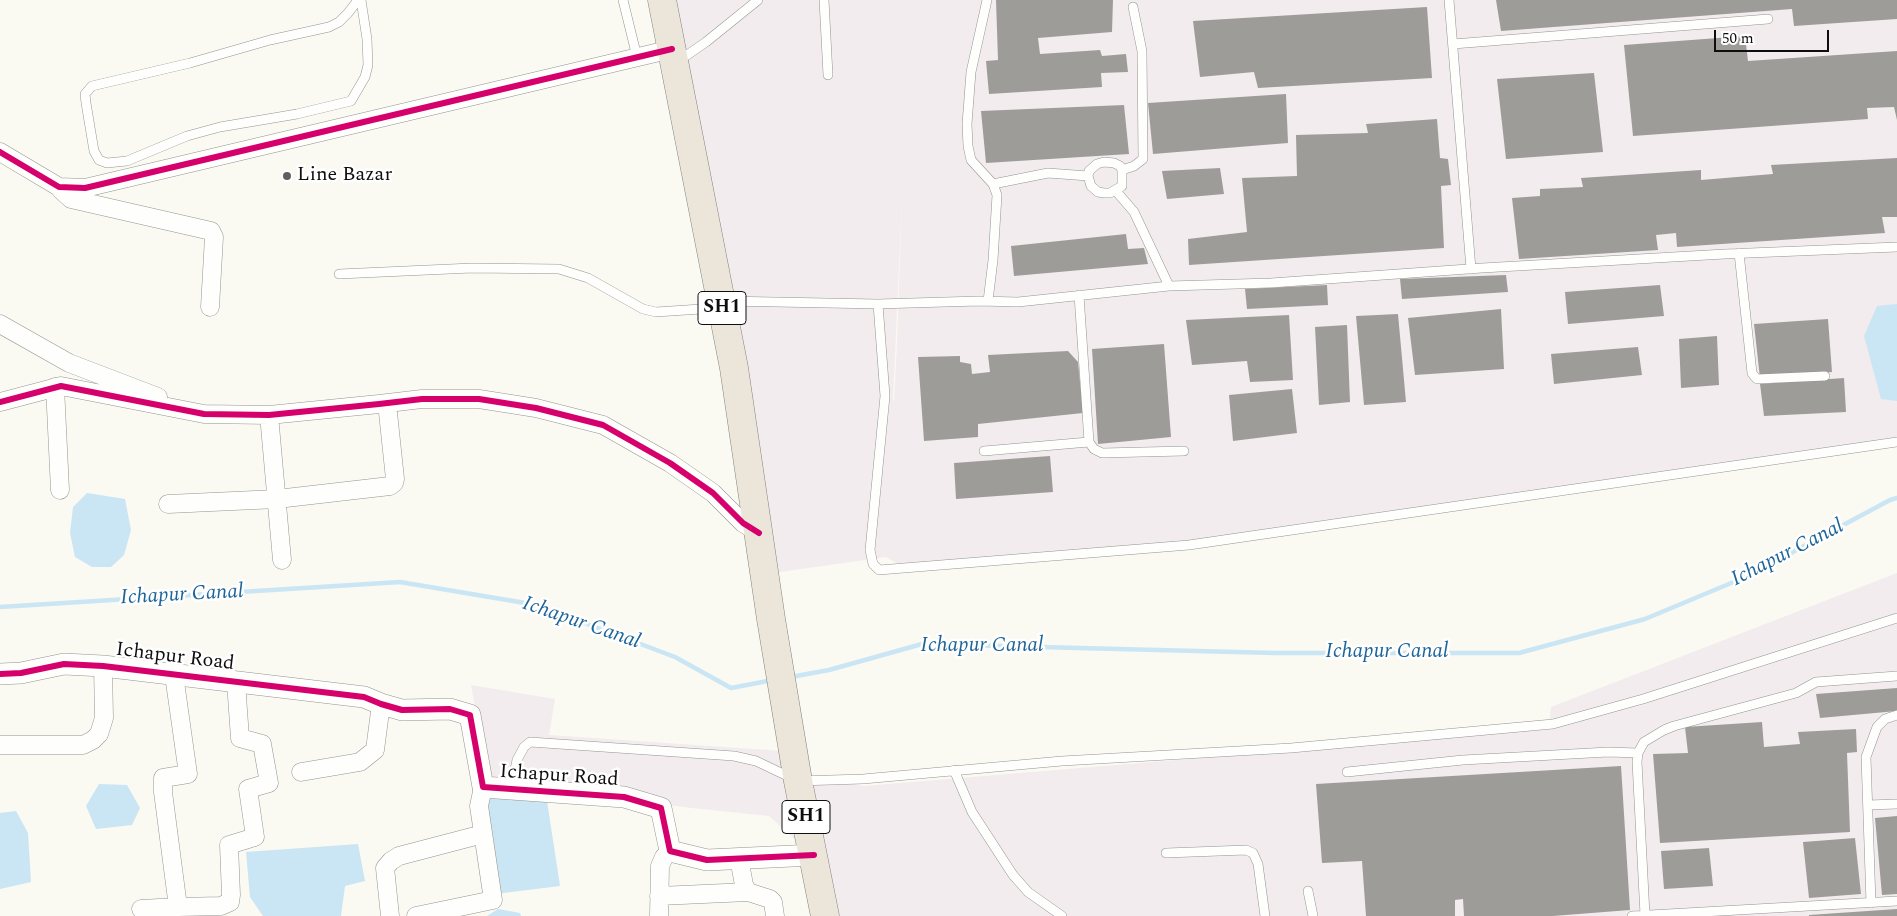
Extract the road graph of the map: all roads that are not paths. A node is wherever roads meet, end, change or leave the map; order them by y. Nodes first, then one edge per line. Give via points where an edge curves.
1 (359, 0) edge
2 (623, 0) edge
3 (662, 0) edge
4 (758, 0) edge
5 (824, 0) edge
6 (987, 0) edge
7 (1449, 0) edge
8 (1133, 7) dead end
9 (1768, 19) dead end
10 (1453, 44) junction
11 (673, 56) junction
12 (637, 57) junction
13 (828, 75) dead end
14 (0, 152) edge
15 (1122, 170) junction
16 (1088, 176) junction
17 (993, 184) junction
18 (59, 187) junction
19 (1116, 191) junction
20 (1897, 247) edge
21 (1739, 253) junction
22 (1471, 269) junction
23 (339, 274) dead end
24 (1169, 286) junction
25 (1079, 295) junction
26 (988, 301) junction
27 (878, 304) junction
28 (722, 306) junction
29 (210, 307) dead end
30 (0, 324) edge
31 (1825, 376) dead end
32 (55, 387) junction
33 (0, 402) edge
34 (387, 404) junction
35 (204, 414) junction
36 (268, 414) junction
37 (1089, 442) junction
38 (1897, 442) edge
39 (984, 451) dead end
40 (1184, 451) dead end
41 (60, 490) dead end
42 (277, 500) junction
43 (168, 504) dead end
44 (759, 533) junction
45 (282, 560) dead end
46 (1897, 618) edge
47 (103, 666) junction
48 (0, 674) edge
49 (174, 675) junction
50 (1897, 676) edge
51 (236, 682) junction
52 (380, 704) junction
53 (1897, 715) edge
54 (0, 745) edge
55 (1638, 753) junction
56 (954, 770) junction
57 (300, 772) dead end
58 (1347, 772) dead end
59 (798, 780) junction
60 (483, 788) junction
61 (511, 790) junction
62 (1897, 804) edge
63 (1868, 805) junction
64 (483, 834) junction
65 (670, 851) junction
66 (1166, 853) dead end
67 (814, 855) junction
68 (738, 858) junction
69 (1308, 891) dead end
70 (748, 892) junction
71 (660, 896) junction
72 (1897, 901) edge
73 (1871, 902) junction
74 (178, 907) junction
75 (141, 908) dead end
76 (462, 911) edge
77 (1645, 915) edge
78 (390, 916) edge
79 (416, 916) edge
80 (659, 916) edge
81 (775, 916) edge
82 (825, 916) edge
83 (1062, 916) edge
84 (1264, 916) edge
85 (1313, 916) edge
86 (1632, 916) edge

1 - 1 lane via 348,14 329,27 92,86 85,94 94,151 99,160 127,162 187,136 220,127 351,101 366,77 368,65 367,38
2 - 12 lane
3 - 11 main road, SH1
4 - 11 lane via 706,42
5 - 13 lane
6 - 17 lane via 972,72 968,139 971,160
7 - 10 lane
8 - 15 lane via 1142,51 1143,159
9 - 10 lane
10 - 22 lane
11 - 12 street
11 - 28 main road, SH1
12 - 18 street via 85,188
14 - 18 street
15 - 16 lane via 1114,163 1104,162 1096,164
15 - 19 lane via 1122,186
16 - 17 lane via 1048,173
16 - 19 lane via 1091,186 1098,192
17 - 26 lane via 998,203
18 - 29 street via 71,199 211,231 214,236
19 - 24 lane via 1134,212
20 - 21 lane
21 - 22 lane
21 - 31 lane via 1752,373 1757,379
22 - 24 lane via 1271,283
23 - 28 lane via 472,268 559,269 588,278 632,304 656,312
24 - 25 lane
25 - 26 lane via 1018,302
25 - 37 lane
26 - 27 lane
27 - 28 lane
27 - 38 lane via 885,396 870,550 873,564 879,570 1189,545
28 - 44 main road, SH1
30 - 35 street via 69,363
32 - 33 street
32 - 35 street
32 - 41 street
34 - 36 street
34 - 42 street via 394,483
34 - 44 street via 422,399 479,399 536,408 603,425 670,463 713,493 743,523
35 - 36 street
36 - 42 street
37 - 39 lane
37 - 40 lane via 1102,453
42 - 43 street
42 - 45 street
44 - 59 main road, SH1
46 - 56 lane via 1553,724 1291,748 1062,760
47 - 48 street, Ichapur Road via 64,664
47 - 49 street, Ichapur Road
47 - 54 street via 104,718 99,734 93,740 83,744
49 - 51 street, Ichapur Road
49 - 74 street via 188,774 163,778 163,792
50 - 55 lane via 1816,682 1796,693 1664,730 1644,742
51 - 52 street, Ichapur Road via 364,697
51 - 74 street via 240,738 262,744 269,783 248,789 255,837 229,845 230,902 221,906
52 - 57 street via 375,750 360,762
52 - 60 street, Ichapur Road via 402,710 450,710 470,715
53 - 63 lane via 1885,719 1877,727 1871,741 1866,757
55 - 58 lane via 1463,760
55 - 77 lane
56 - 59 lane via 862,779
56 - 83 lane via 972,812 1013,875 1028,892
59 - 61 lane via 756,761 734,756 530,742 517,760
59 - 67 main road, SH1
60 - 61 street, Ichapur Road
60 - 64 street via 479,806
61 - 65 street, Ichapur Road via 624,797 661,808
62 - 63 lane
63 - 73 lane
64 - 76 street via 493,900
64 - 78 street via 399,856 391,861 385,868
65 - 68 street via 706,860
65 - 71 street via 660,866
66 - 84 lane via 1246,850 1253,853 1258,864
67 - 68 street
67 - 82 main road, SH1
68 - 70 street
69 - 85 lane
70 - 71 street
70 - 81 street via 770,899
71 - 80 street
72 - 73 lane
73 - 77 lane
74 - 75 street
76 - 79 street
77 - 86 lane

